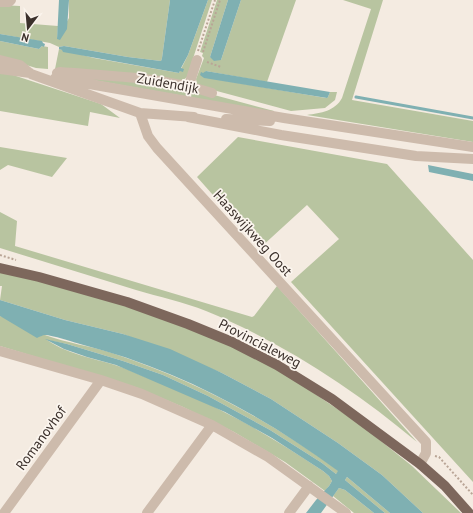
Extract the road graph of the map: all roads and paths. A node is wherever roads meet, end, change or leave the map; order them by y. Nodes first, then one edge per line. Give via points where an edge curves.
1 (11, 0) edge
2 (215, 0) edge
3 (220, 0) edge
4 (0, 2) edge
5 (0, 60) edge
6 (197, 60) junction
7 (221, 66) dead end
8 (0, 69) edge
9 (31, 74) junction
10 (48, 76) junction
11 (189, 85) junction
12 (212, 92) dead end
13 (140, 113) junction
14 (188, 117) junction
15 (284, 118) junction
16 (473, 147) edge
17 (473, 159) edge
18 (0, 268) edge
19 (0, 351) edge
20 (101, 380) junction
21 (212, 425) junction
22 (426, 454) junction
23 (420, 464) junction
24 (309, 486) junction
25 (473, 495) edge
26 (344, 512) edge
27 (4, 513) edge
28 (147, 513) edge
29 (289, 513) edge
30 (469, 513) edge

1 - 4 street
2 - 6 path via 198,49
3 - 6 path via 204,51
5 - 9 street via 20,65
6 - 7 path
6 - 11 street
8 - 9 street, Zuidendijk
9 - 10 street, Zuidendijk
9 - 13 street
10 - 11 street, Zuidendijk via 60,72
10 - 15 street, Zuidendijk
11 - 12 street, Zuidendijk
13 - 14 street, Zuidendijk
13 - 22 street, Haaswijkweg Oost via 148,136 157,148 426,442
14 - 15 street, Zuidendijk via 272,121
14 - 17 street via 409,155
15 - 16 street, Zuidendijk
18 - 23 main road, Provincialeweg via 128,302 232,342 277,365 332,399
19 - 20 street
20 - 21 street via 142,394
20 - 27 street, Romanovhof
21 - 24 street via 268,457
21 - 28 street
22 - 23 street
22 - 25 path via 439,457
23 - 30 main road, Provincialeweg via 445,486
24 - 26 street
24 - 29 street

